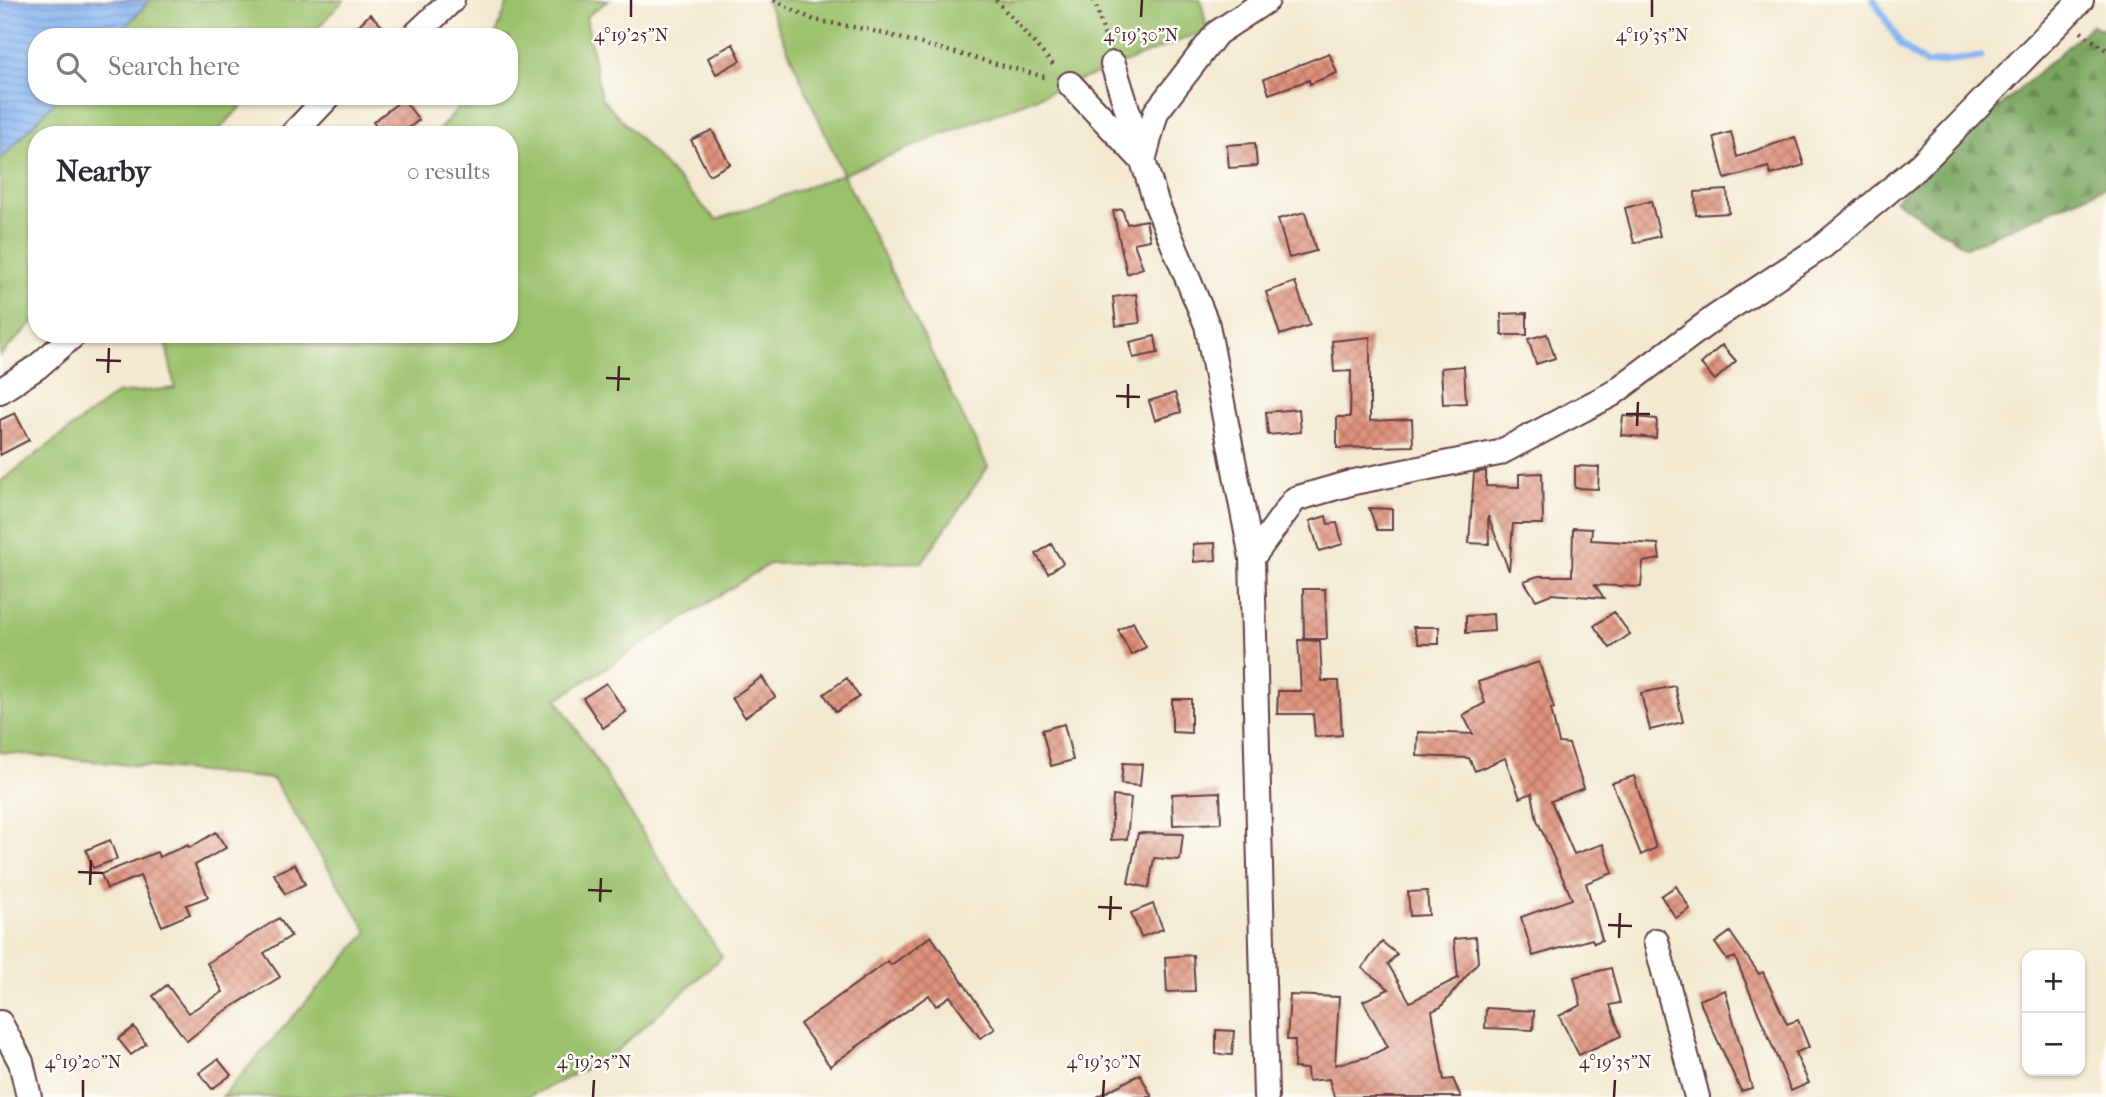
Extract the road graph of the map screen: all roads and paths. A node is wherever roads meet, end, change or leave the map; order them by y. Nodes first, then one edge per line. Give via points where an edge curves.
1 (452, 0) edge
2 (774, 0) edge
3 (996, 0) edge
4 (1094, 0) edge
5 (1267, 0) edge
6 (2081, 0) edge
7 (2062, 19) junction
8 (422, 28) edge
9 (2106, 50) edge
10 (1113, 64) joint
11 (1070, 84) junction
12 (320, 105) edge
13 (301, 126) edge
14 (1143, 161) junction
15 (65, 343) edge
16 (0, 391) edge
17 (1252, 558) junction
18 (1656, 941) dead end
19 (0, 1024) edge
20 (29, 1097) edge
21 (1266, 1097) edge
22 (1697, 1097) edge

1 - 8 street
2 - 11 path via 814,20 870,30
3 - 11 path
4 - 10 path
5 - 14 street via 1217,33 1156,112
6 - 7 street
7 - 9 path
7 - 17 street via 1922,164 1823,246 1714,318 1612,394 1499,453 1354,482 1295,499
10 - 14 street
11 - 14 street
12 - 13 street
14 - 17 street via 1207,326
15 - 16 street
17 - 21 street
18 - 22 street
19 - 20 street via 21,1062

